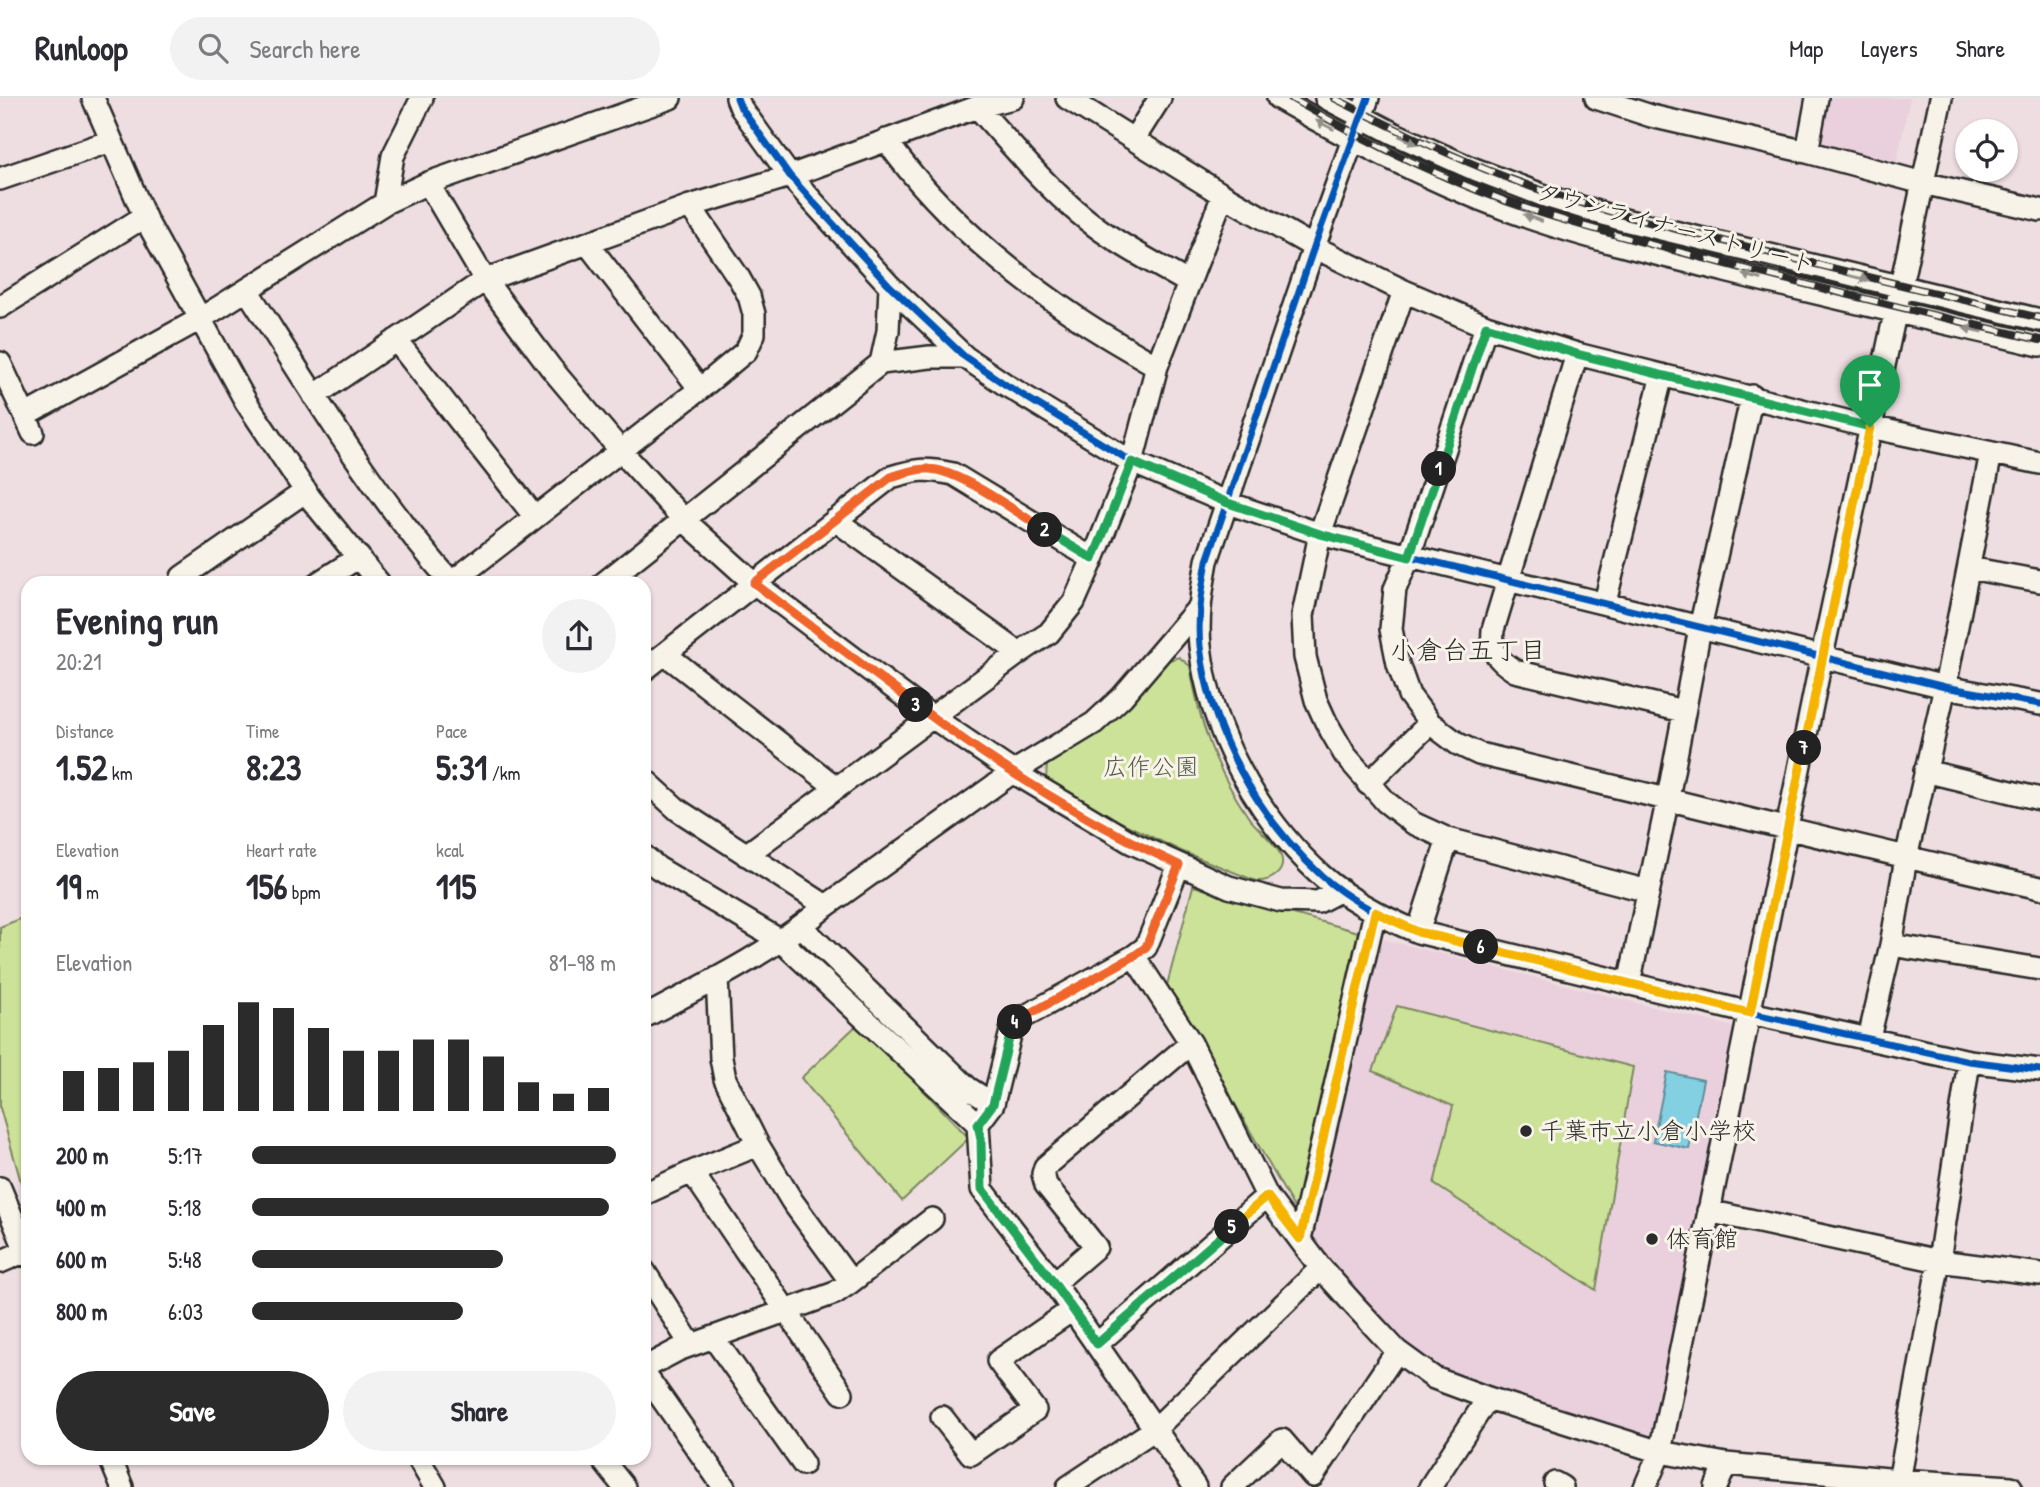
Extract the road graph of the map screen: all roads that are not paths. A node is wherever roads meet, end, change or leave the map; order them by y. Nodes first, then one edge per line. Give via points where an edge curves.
1 (93, 98) edge
2 (422, 98) edge
3 (670, 98) edge
4 (737, 98) edge
5 (1013, 98) edge
6 (1067, 98) edge
7 (1160, 98) edge
8 (1278, 98) edge
9 (1326, 98) edge
10 (1596, 98) edge
11 (1817, 98) edge
12 (1941, 98) edge
13 (977, 107) junction
14 (1364, 107) edge
15 (1134, 139) junction
16 (1354, 139) junction
17 (886, 140) junction
18 (111, 141) junction
19 (1807, 152) junction
20 (790, 176) junction
21 (0, 179) edge
22 (428, 183) junction
23 (1923, 183) junction
24 (1223, 195) junction
25 (385, 203) junction
26 (690, 206) junction
27 (2039, 207) edge
28 (146, 220) junction
29 (587, 243) junction
30 (1314, 247) junction
31 (485, 280) junction
32 (1189, 284) junction
33 (890, 286) junction
34 (1901, 288) junction
35 (247, 290) junction
36 (1404, 291) junction
37 (0, 307) edge
38 (1896, 313) junction
39 (200, 319) junction
40 (2040, 320) edge
41 (1486, 326) junction
42 (396, 340) junction
43 (2040, 345) edge
44 (1577, 354) junction
45 (965, 357) junction
46 (0, 363) edge
47 (881, 363) junction
48 (1157, 366) junction
49 (1662, 375) junction
50 (700, 389) junction
51 (314, 396) junction
52 (1752, 396) junction
53 (1870, 427) junction
54 (620, 450) junction
55 (1992, 453) junction
56 (1132, 462) junction
57 (2040, 463) edge
58 (306, 491) junction
59 (1228, 503) junction
60 (536, 517) junction
61 (684, 520) junction
62 (835, 520) junction
63 (1320, 534) junction
64 (359, 557) junction
65 (1409, 557) junction
66 (1093, 559) junction
67 (1969, 568) junction
68 (183, 576) edge
69 (329, 576) edge
70 (374, 576) edge
71 (447, 576) edge
72 (460, 576) edge
73 (613, 576) edge
74 (1507, 581) junction
75 (2040, 582) edge
76 (754, 583) junction
77 (1605, 603) junction
78 (1199, 607) junction
79 (1700, 628) junction
80 (1019, 653) junction
81 (665, 654) junction
82 (1822, 656) junction
83 (651, 665) edge
84 (1945, 687) junction
85 (2040, 704) edge
86 (1683, 711) junction
87 (932, 717) junction
88 (1430, 723) junction
89 (1926, 771) junction
90 (1013, 772) junction
91 (1368, 784) junction
92 (651, 785) edge
93 (837, 788) junction
94 (1668, 798) junction
95 (2040, 799) edge
96 (1787, 830) junction
97 (1448, 839) junction
98 (746, 855) junction
99 (1906, 858) junction
100 (651, 862) edge
101 (1179, 865) junction
102 (2040, 888) edge
103 (1341, 890) junction
104 (1648, 891) junction
105 (826, 906) junction
106 (1375, 912) junction
107 (802, 927) junction
108 (1418, 932) junction
109 (781, 941) junction
110 (1891, 945) junction
111 (1134, 956) junction
112 (2040, 969) edge
113 (717, 978) junction
114 (1629, 984) junction
115 (651, 1013) edge
116 (1750, 1013) junction
117 (1869, 1038) junction
118 (1191, 1042) junction
119 (1969, 1061) junction
120 (2040, 1070) edge
121 (993, 1104) junction
122 (978, 1124) junction
123 (758, 1145) junction
124 (692, 1172) junction
125 (0, 1188) edge
126 (651, 1191) edge
127 (1267, 1196) junction
128 (1708, 1212) junction
129 (932, 1219) dead end
130 (21, 1238) edge
131 (1300, 1239) junction
132 (21, 1254) edge
133 (1939, 1261) junction
134 (0, 1262) edge
135 (1321, 1268) junction
136 (2040, 1275) edge
137 (651, 1282) edge
138 (850, 1282) junction
139 (1054, 1283) junction
140 (1072, 1310) junction
141 (785, 1311) junction
142 (713, 1337) junction
143 (1097, 1344) junction
144 (691, 1345) junction
145 (1397, 1351) junction
146 (651, 1367) edge
147 (651, 1381) edge
148 (842, 1393) dead end
149 (1488, 1398) junction
150 (942, 1418) dead end
151 (1155, 1429) junction
152 (1660, 1452) junction
153 (803, 1464) dead end
154 (1726, 1464) junction
155 (113, 1465) edge
156 (422, 1465) edge
157 (607, 1465) edge
158 (1318, 1481) edge
159 (1899, 1483) edge
160 (1235, 1486) edge
161 (122, 1487) edge
162 (435, 1487) edge
163 (624, 1487) edge
164 (724, 1487) edge
165 (1068, 1487) edge
166 (1195, 1487) edge
167 (1430, 1487) edge
168 (1645, 1487) edge
169 (1716, 1487) edge
170 (2011, 1487) edge

1 - 18 street
2 - 25 street via 393,156
3 - 22 street
4 - 20 street
5 - 13 street
6 - 15 street
7 - 15 street
16 -> 8 street, タウンライナーストリート
9 - 14 street, タウンライナーストリート
10 - 19 street via 1651,116
11 - 19 street
12 - 23 street
13 - 17 street
13 - 32 street via 1081,215
14 - 16 street
14 -> 34 street, タウンライナーストリート via 1393,133 1545,196 1620,219
15 - 24 street
16 - 30 street
38 -> 16 street, タウンライナーストリート via 1535,219 1460,190
17 - 20 street
17 - 48 street via 934,201 978,242 1079,319
18 - 21 street
18 - 28 street
19 - 23 street
20 - 26 street
20 - 33 street
22 - 25 street
22 - 31 street
23 - 27 street
23 - 34 street
24 - 30 street
24 - 32 street
25 - 35 street
26 - 29 street
26 - 50 street via 739,278 754,314 754,334 746,351
28 - 37 street via 134,223
28 - 39 street
29 - 31 street
29 - 50 street
30 - 36 street
30 - 59 street
31 - 42 street
31 - 54 street
32 - 48 street
33 - 45 street
33 - 47 street
34 - 38 street
34 - 40 street, タウンライナーストリート
35 - 39 street
35 - 51 street
36 - 41 street
36 - 63 street
43 -> 38 street, タウンライナーストリート
38 - 53 street
39 - 46 street via 30,424
39 - 58 street via 246,402
41 - 44 street
41 - 65 street
42 - 51 street
42 - 60 street
44 - 49 street
44 - 74 street
45 - 47 street
45 - 56 street
47 - 61 street
48 - 56 street
49 - 52 street
49 - 77 street
50 - 54 street
51 - 71 street via 414,539
52 - 53 street
52 - 79 street
53 - 55 street
53 - 82 street
54 - 60 street
54 - 61 street
55 - 57 street
55 - 67 street
56 - 59 street
56 - 66 street
58 - 64 street
58 - 68 street
59 - 63 street
59 - 78 street via 1207,561
60 - 72 street
61 - 73 street
61 - 76 street
62 - 66 street via 891,477 930,469 953,474
62 - 76 street
62 - 80 street
63 - 65 street
63 - 91 street via 1303,615 1305,657 1326,722
64 - 69 street
64 - 70 street
65 - 74 street
65 - 88 street via 1395,589 1391,629 1409,695
66 - 80 street via 1074,601 1049,633
67 - 75 street
67 - 84 street
74 - 77 street
74 - 86 street via 1491,646 1500,661 1515,671
76 - 81 street
76 - 87 street
77 - 79 street
78 - 90 street via 1094,723
78 - 103 street via 1205,671 1216,714 1238,766 1275,824 1322,876
79 - 82 street
79 - 86 street
80 - 87 street
81 - 83 street
81 - 93 street
82 - 84 street
82 - 96 street
84 - 85 street
84 - 89 street
86 - 94 street
87 - 90 street
87 - 93 street
88 - 91 street
88 - 94 street via 1479,754
89 - 95 street
89 - 99 street
90 - 101 street via 1132,843
90 - 105 street
91 - 97 street via 1413,822
92 - 98 street via 678,810
93 - 98 street
94 - 96 street
94 - 104 street
96 - 99 street
96 - 116 street
97 - 104 street
97 - 108 street
98 - 105 street
99 - 102 street
99 - 110 street
100 - 109 street
101 - 103 street via 1229,887 1282,901 1318,902
101 - 111 street via 1146,947
103 - 106 street
104 - 114 street
105 - 107 street
106 - 108 street
106 - 131 street
107 - 109 street
107 - 121 street via 968,1088
108 - 114 street
109 - 113 street
109 - 122 street
110 - 112 street
110 - 117 street
111 - 118 street
111 - 121 street via 1013,1023
113 - 115 street
113 - 123 street via 725,1079
114 - 116 street
116 - 117 street
116 - 128 street
117 - 119 street
118 - 127 street
118 - 139 street via 1045,1167 1046,1185 1096,1247
119 - 120 street
119 - 133 street
121 - 122 street
122 - 139 street via 982,1189
123 - 124 street
123 - 138 street
124 - 126 street
124 - 141 street
125 - 130 street
127 - 131 street
127 - 143 street
128 - 133 street
128 - 152 street
129 - 138 street
131 - 135 street
132 - 134 street
133 - 136 street
133 - 159 street
135 - 145 street
135 - 151 street
137 - 144 street
138 - 141 street via 835,1293
139 - 140 street
140 - 143 street
140 - 150 street via 999,1361 1035,1410 971,1454
141 - 142 street
141 - 148 street
142 - 144 street
142 - 153 street
143 - 151 street
144 - 146 street
145 - 149 street via 1434,1378
145 - 158 street
147 - 164 street
149 - 152 street
149 - 167 street
151 - 165 street
151 - 166 street
152 - 154 street
152 - 168 street
154 - 159 street
154 - 169 street
155 - 161 street
156 - 162 street
157 - 163 street
158 - 160 street via 1282,1440
159 - 170 street

